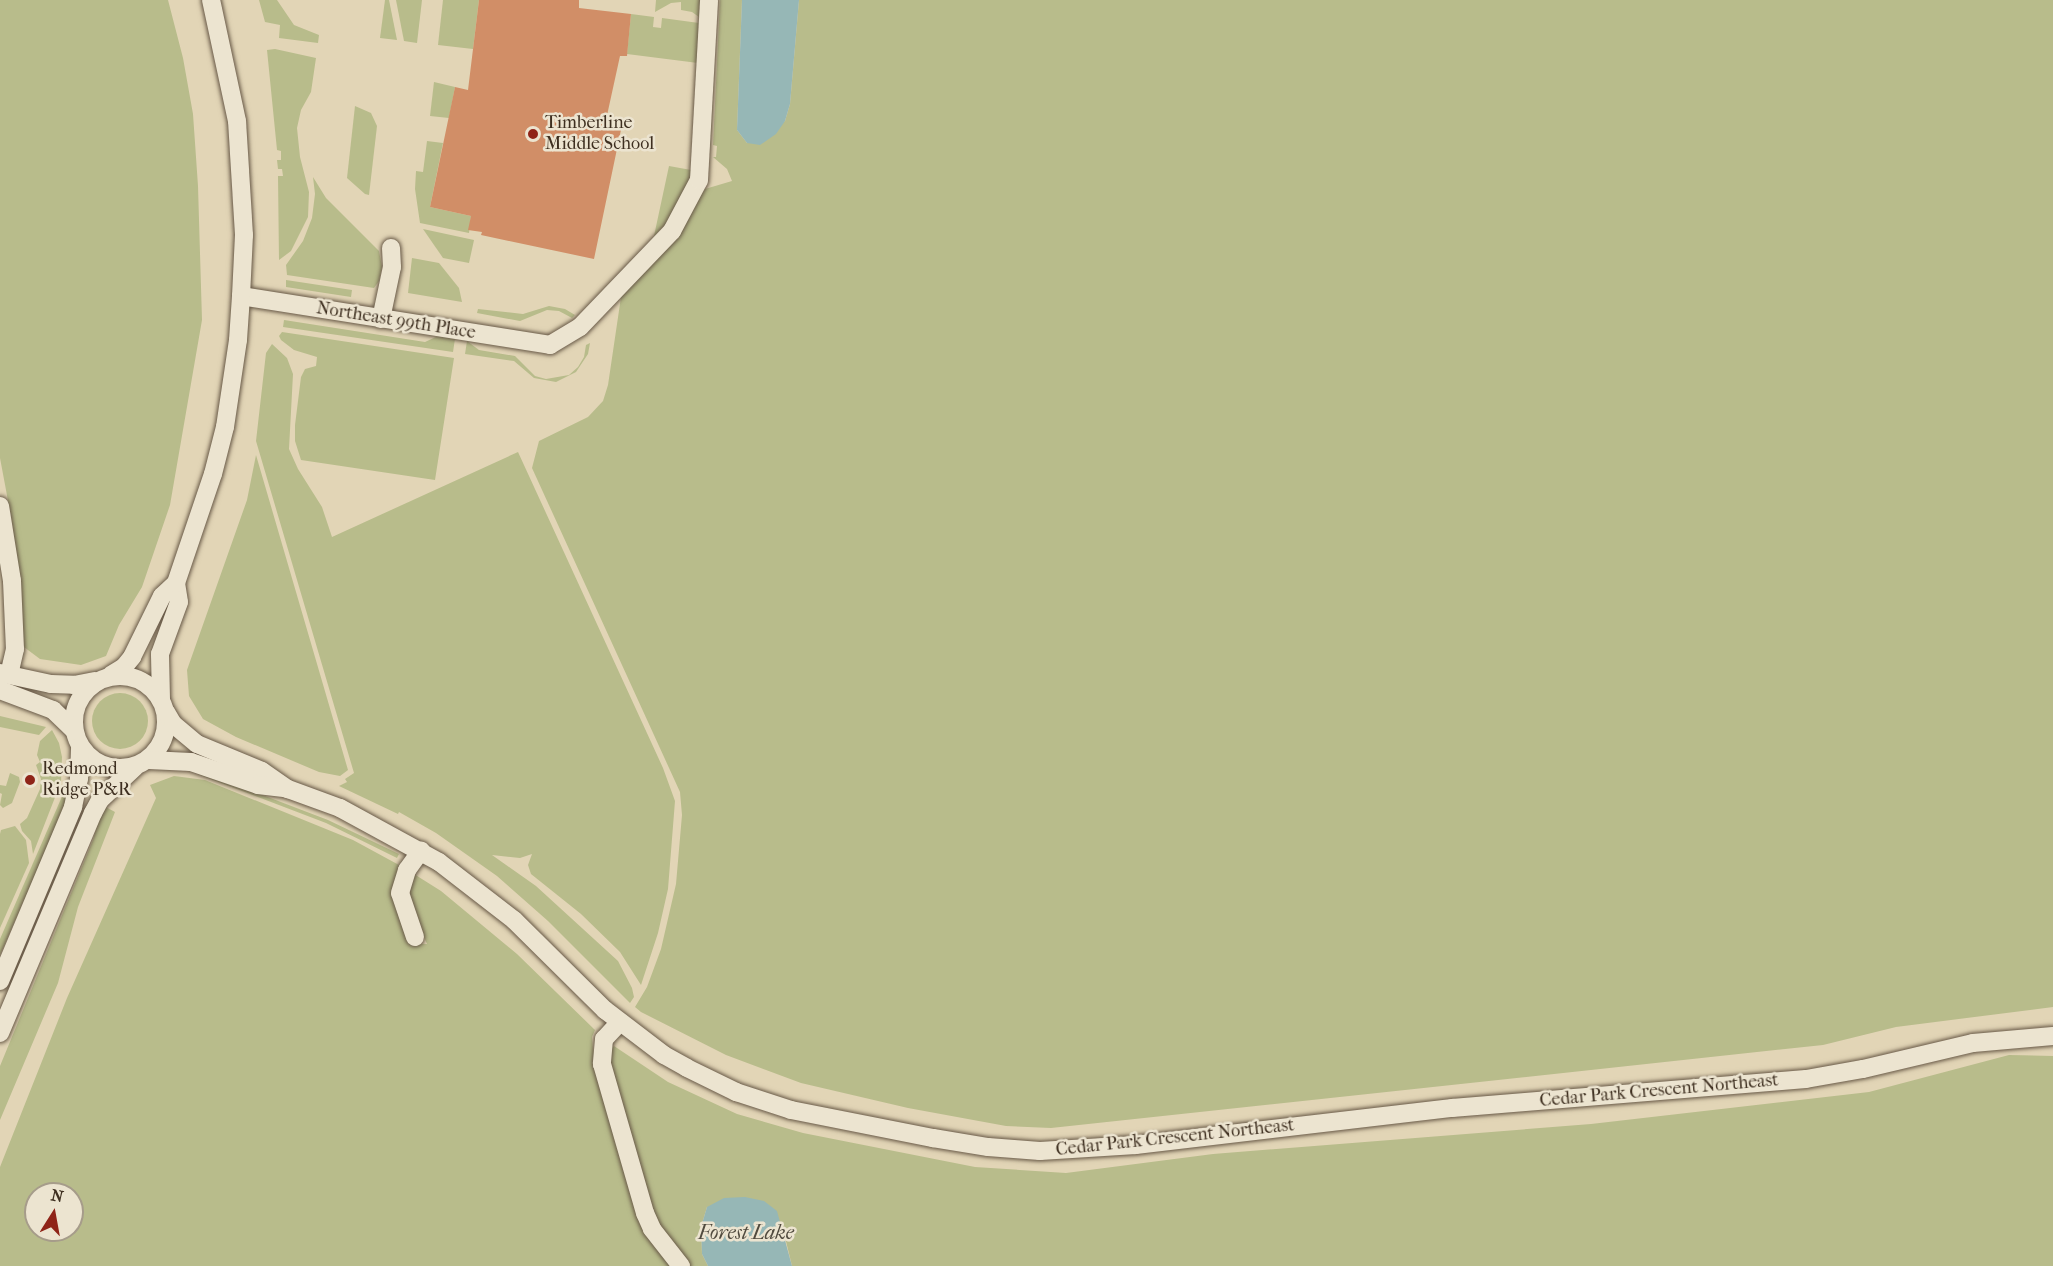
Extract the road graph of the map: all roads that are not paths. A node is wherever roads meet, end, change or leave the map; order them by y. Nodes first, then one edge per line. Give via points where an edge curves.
1 (211, 0) edge
2 (709, 0) edge
3 (391, 248) dead end
4 (241, 296) junction
5 (381, 319) junction
6 (0, 506) edge
7 (176, 583) junction
8 (4, 673) edge
9 (103, 678) junction
10 (0, 690) edge
11 (163, 705) junction
12 (77, 739) junction
13 (142, 764) junction
14 (288, 789) junction
15 (421, 852) junction
16 (415, 937) dead end
17 (0, 981) edge
18 (620, 1022) junction
19 (0, 1034) edge
20 (2053, 1036) edge
21 (681, 1266) edge

1 - 4 street via 237,121 244,235
2 - 5 street, Northeast 99th Place via 701,169 691,200 672,231 589,320 550,345
3 - 5 street via 392,267
4 - 5 street, Northeast 99th Place
4 - 7 street via 225,427
6 - 8 street via 13,592 15,649
7 - 9 street via 162,596 132,657 124,667
7 - 11 street via 178,602 160,654
8 - 9 street via 51,684 74,685
9 - 11 street via 129,675 146,682
9 - 12 street via 76,706
10 - 12 street via 45,705 60,715
11 - 13 street via 165,735
11 - 14 street, Cedar Park Crescent Northeast via 173,724 197,744 262,771
12 - 13 street via 98,762 109,767
12 - 17 street via 79,778 73,807
13 - 14 street, Cedar Park Crescent Northeast via 191,762 258,785
13 - 19 street via 100,800 93,813
14 - 15 street, Cedar Park Crescent Northeast via 340,808
15 - 16 street via 407,870 400,893
15 - 18 street, Cedar Park Crescent Northeast via 496,905
18 - 20 street, Cedar Park Crescent Northeast via 694,1072 764,1102 933,1138 1040,1151 1136,1145 1452,1108 1806,1079 1963,1044
18 - 21 street via 604,1039 602,1064 645,1213

